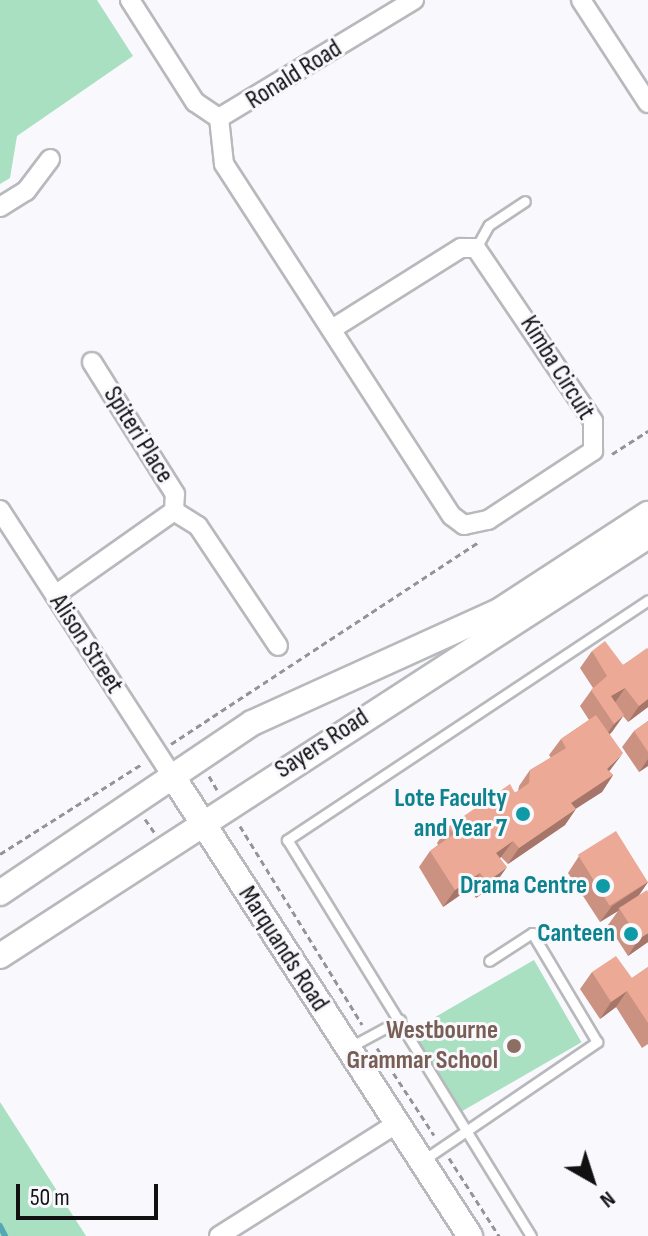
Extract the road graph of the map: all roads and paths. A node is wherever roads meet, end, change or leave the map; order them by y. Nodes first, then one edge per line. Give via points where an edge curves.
1 (130, 0) edge
2 (414, 0) edge
3 (581, 0) edge
4 (648, 103) edge
5 (219, 118) junction
6 (50, 159) dead end
7 (525, 201) dead end
8 (0, 207) edge
9 (476, 248) junction
10 (332, 329) junction
11 (92, 362) dead end
12 (648, 431) edge
13 (609, 456) dead end
14 (0, 510) edge
15 (174, 511) junction
16 (648, 514) edge
17 (648, 525) edge
18 (494, 532) dead end
19 (648, 536) edge
20 (534, 592) junction
21 (55, 595) junction
22 (648, 600) edge
23 (278, 646) dead end
24 (182, 736) junction
25 (158, 755) junction
26 (198, 759) junction
27 (173, 777) junction
28 (227, 806) junction
29 (201, 823) junction
30 (0, 854) edge
31 (0, 893) edge
32 (0, 956) edge
33 (489, 961) dead end
34 (400, 1020) junction
35 (359, 1042) junction
36 (398, 1123) junction
37 (463, 1134) junction
38 (432, 1154) junction
39 (219, 1236) edge
40 (470, 1236) edge
41 (499, 1236) edge
42 (531, 1236) edge

1 - 5 street, Ronald Road via 195,102
2 - 5 street, Ronald Road
3 - 4 street
5 - 10 street, Kimba Circuit via 224,164
6 - 8 street via 26,191
7 - 9 lane via 489,225
9 - 10 street via 461,248
9 - 10 street, Kimba Circuit via 593,421 596,441 593,451 488,520 464,525 452,516
11 - 15 street, Spiteri Place via 175,494
12 - 13 path
14 - 21 street, Alison Street
15 - 21 street, Spiteri Place
15 - 23 street, Spiteri Place via 198,526
16 - 20 main road, Sayers Road
17 - 20 main road
18 - 24 path
19 - 28 main road, Sayers Road
20 - 26 main road, Sayers Road via 292,703
21 - 25 street, Alison Street
22 - 34 lane via 287,840
24 - 25 path
24 - 26 path
25 - 27 street, Alison Street
25 - 30 path
26 - 27 main road, Sayers Road
26 - 28 path
27 - 29 main road, Marquands Road
27 - 31 main road, Sayers Road
28 - 29 main road, Sayers Road
28 - 35 path
29 - 32 main road, Sayers Road
29 - 35 main road, Marquands Road
33 - 37 lane via 532,933 597,1042
34 - 35 lane
34 - 37 lane
35 - 36 main road, Marquands Road
35 - 38 path
36 - 38 main road, Marquands Road
36 - 39 street
37 - 38 lane
37 - 42 lane
38 - 40 main road, Marquands Road
38 - 41 path

